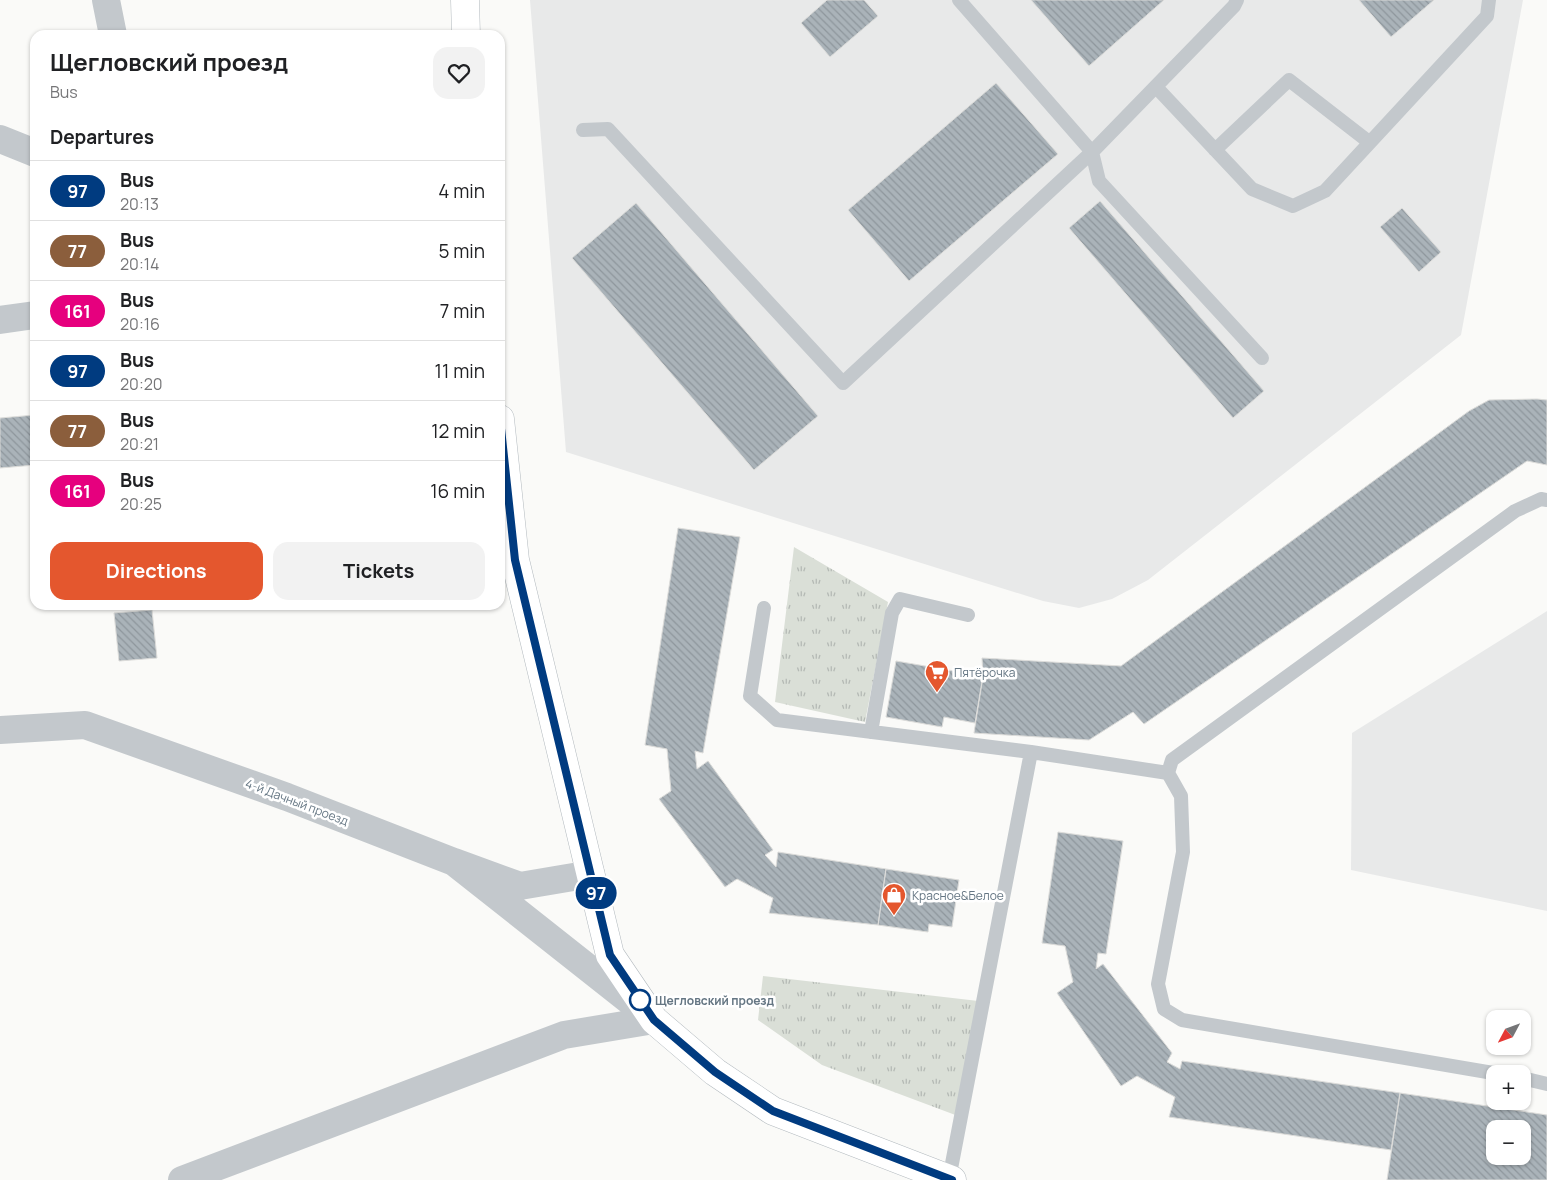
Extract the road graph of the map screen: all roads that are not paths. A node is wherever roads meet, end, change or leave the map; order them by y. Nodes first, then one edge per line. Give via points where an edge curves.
1 (106, 0) edge
2 (465, 0) edge
3 (959, 0) edge
4 (1237, 0) edge
5 (1489, 0) edge
6 (112, 30) edge
7 (466, 30) edge
8 (1156, 88) junction
9 (583, 130) dead end
10 (0, 139) edge
11 (1369, 142) junction
12 (1215, 150) junction
13 (30, 151) edge
14 (1092, 152) junction
15 (30, 315) edge
16 (0, 320) edge
17 (1262, 358) dead end
18 (505, 466) edge
19 (1547, 500) edge
20 (764, 608) dead end
21 (968, 615) dead end
22 (0, 730) edge
23 (871, 732) junction
24 (1031, 752) junction
25 (1168, 773) junction
26 (454, 862) junction
27 (591, 874) junction
28 (654, 1020) junction
29 (1486, 1072) edge
30 (1531, 1080) edge
31 (1547, 1084) edge
32 (915, 1173) edge
33 (951, 1179) edge
34 (182, 1180) edge

1 - 6 street
2 - 7 street
3 - 14 lane
4 - 8 lane
5 - 11 lane via 1487,16
8 - 12 lane
8 - 14 lane
9 - 14 lane via 608,129 843,383
10 - 13 street
11 - 12 lane via 1324,190 1293,206 1252,190
11 - 12 lane via 1289,80
14 - 17 lane via 1099,181
15 - 16 street
18 - 27 street via 515,560
19 - 25 lane via 1541,499 1514,511 1172,760
20 - 23 lane via 750,696 777,720
21 - 23 lane via 900,598 892,613
22 - 26 street, 4-й Дачный проезд via 85,725 287,797
23 - 24 lane
24 - 25 lane
24 - 33 lane
25 - 29 lane via 1181,796 1183,852 1158,984 1164,1009 1182,1020
26 - 27 street, 4-й Дачный проезд via 520,886
26 - 28 street
27 - 28 street via 610,955
28 - 32 street via 715,1072 773,1111
28 - 34 street via 564,1035
30 - 31 lane
32 - 33 street

